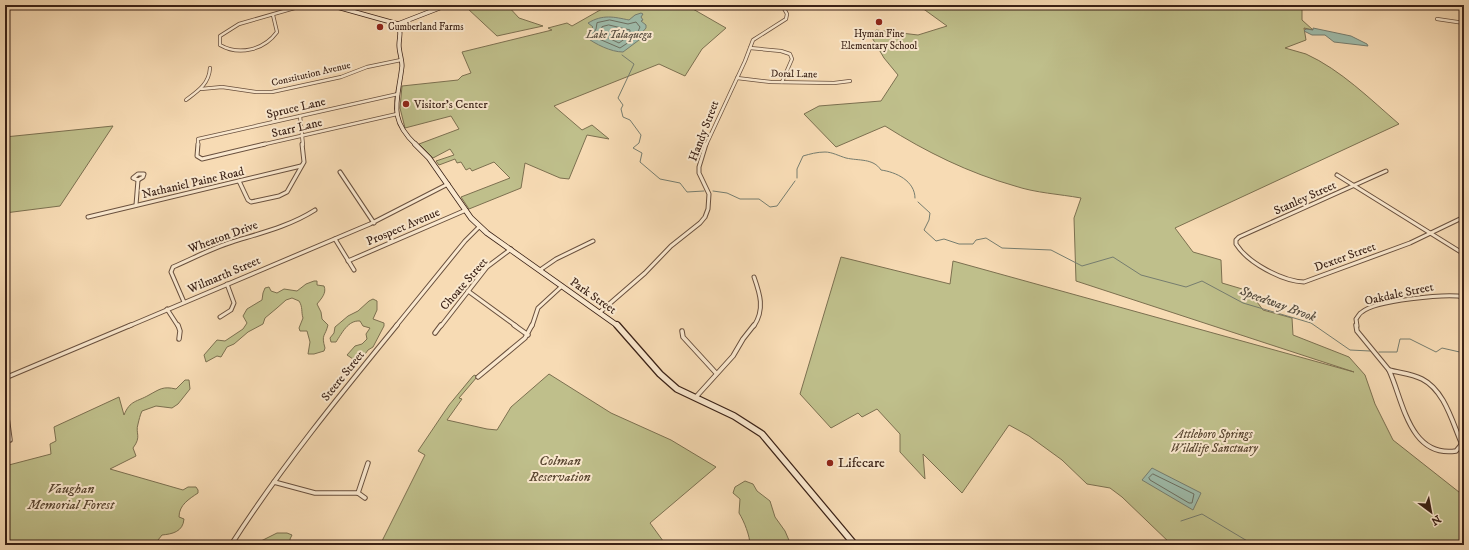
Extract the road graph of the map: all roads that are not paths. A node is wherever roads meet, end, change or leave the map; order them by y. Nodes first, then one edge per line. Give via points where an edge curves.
1 (305, 5) edge
2 (330, 5) edge
3 (447, 5) edge
4 (782, 5) edge
5 (1452, 5) edge
6 (1464, 7) edge
7 (273, 14) junction
8 (1437, 19) dead end
9 (1464, 23) edge
10 (398, 24) junction
11 (750, 48) junction
12 (401, 60) junction
13 (210, 68) dead end
14 (737, 78) junction
15 (850, 81) dead end
16 (782, 82) junction
17 (201, 89) junction
18 (398, 94) junction
19 (186, 100) dead end
20 (397, 114) junction
21 (300, 116) junction
22 (302, 136) junction
23 (202, 158) joint
24 (301, 166) junction
25 (1386, 171) dead end
26 (340, 172) dead end
27 (1337, 175) dead end
28 (138, 180) dead end
29 (239, 181) junction
30 (448, 184) junction
31 (1354, 186) junction
32 (136, 205) junction
33 (315, 210) dead end
34 (466, 210) junction
35 (88, 217) dead end
36 (1464, 217) edge
37 (374, 223) junction
38 (479, 227) junction
39 (1431, 233) junction
40 (335, 239) junction
41 (593, 241) dead end
42 (1237, 246) joint
43 (511, 249) junction
44 (1464, 254) edge
45 (348, 261) junction
46 (354, 270) dead end
47 (540, 270) junction
48 (754, 277) dead end
49 (227, 284) junction
50 (562, 286) junction
51 (468, 291) junction
52 (1464, 297) edge
53 (184, 302) junction
54 (167, 309) junction
55 (600, 312) junction
56 (220, 317) dead end
57 (682, 331) dead end
58 (435, 333) dead end
59 (528, 335) junction
60 (179, 339) dead end
61 (1388, 370) junction
62 (716, 373) junction
63 (478, 377) dead end
64 (5, 378) edge
65 (695, 398) junction
66 (5, 402) edge
67 (10, 440) dead end
68 (368, 463) dead end
69 (274, 482) junction
70 (358, 493) junction
71 (365, 498) dead end
72 (231, 545) edge
73 (855, 545) edge

1 - 7 street
2 - 10 main road
3 - 10 main road
4 - 11 street, Handy Street via 787,14 786,19 753,40
5 - 6 street
7 - 7 street via 277,32 270,40 253,48 236,50 229,50 220,45 220,36 230,29 246,21
8 - 9 street
10 - 12 main road, Park Street
11 - 14 street, Handy Street
11 - 16 street via 790,54 792,59
12 - 17 street, Constitution Avenue via 367,67 341,77 272,92 222,87
12 - 18 main road, Park Street
13 - 17 street via 210,77
14 - 16 street, Doral Lane
14 - 55 street, Handy Street via 722,108 699,167 699,173 709,194 705,217
15 - 16 street, Doral Lane
17 - 19 street
18 - 20 main road, Park Street
18 - 21 street, Spruce Lane
20 - 22 street, Starr Lane
20 - 30 main road, Park Street via 402,132 429,158
21 - 22 street
21 - 23 street, Spruce Lane via 198,139 197,156
22 - 23 street, Starr Lane
22 - 24 street via 304,155
24 - 29 street, Nathaniel Paine Road
24 - 29 street via 287,192 279,196 256,201 248,200
25 - 31 street, Stanley Street
26 - 37 street
27 - 31 street
28 - 32 street
29 - 32 street, Nathaniel Paine Road
30 - 34 main road, Park Street
30 - 37 street, Wilmarth Street
31 - 39 street
31 - 42 street, Stanley Street via 1240,236 1236,240
32 - 35 street, Nathaniel Paine Road
33 - 53 street, Wheaton Drive via 264,233 231,242 173,267 171,272
34 - 38 main road, Park Street
34 - 45 street, Prospect Avenue
36 - 39 street, Dexter Street
37 - 40 street, Wilmarth Street
38 - 43 main road, Park Street
38 - 69 street, Steere Street via 357,373
39 - 42 street, Dexter Street via 1304,282 1285,280 1246,255
39 - 44 street
40 - 45 street
40 - 49 street, Wilmarth Street
41 - 47 street
43 - 47 main road, Park Street
43 - 51 street, Choate Street via 488,267
45 - 46 street
47 - 50 main road, Park Street
48 - 62 street via 760,295 759,317 733,356
49 - 53 street, Wilmarth Street
49 - 56 street via 234,305 229,312
50 - 55 main road, Park Street
50 - 59 street via 538,308
51 - 58 street, Choate Street
51 - 59 street
52 - 61 street, Oakdale Street via 1455,294 1431,296 1362,311 1356,319 1357,331
53 - 54 street, Wilmarth Street
54 - 60 street via 181,328
54 - 64 street, Wilmarth Street
55 - 65 main road, Park Street via 629,336 669,382
57 - 62 street via 683,337
59 - 63 street
61 - 61 street, Oakdale Street via 1421,379 1434,390 1457,432 1461,442 1459,448 1452,452 1441,451 1426,444 1414,433
62 - 65 street
65 - 73 main road, Park Street via 737,416 768,440
66 - 67 street
68 - 70 street
69 - 70 street via 315,493
69 - 72 street, Steere Street
70 - 71 street

